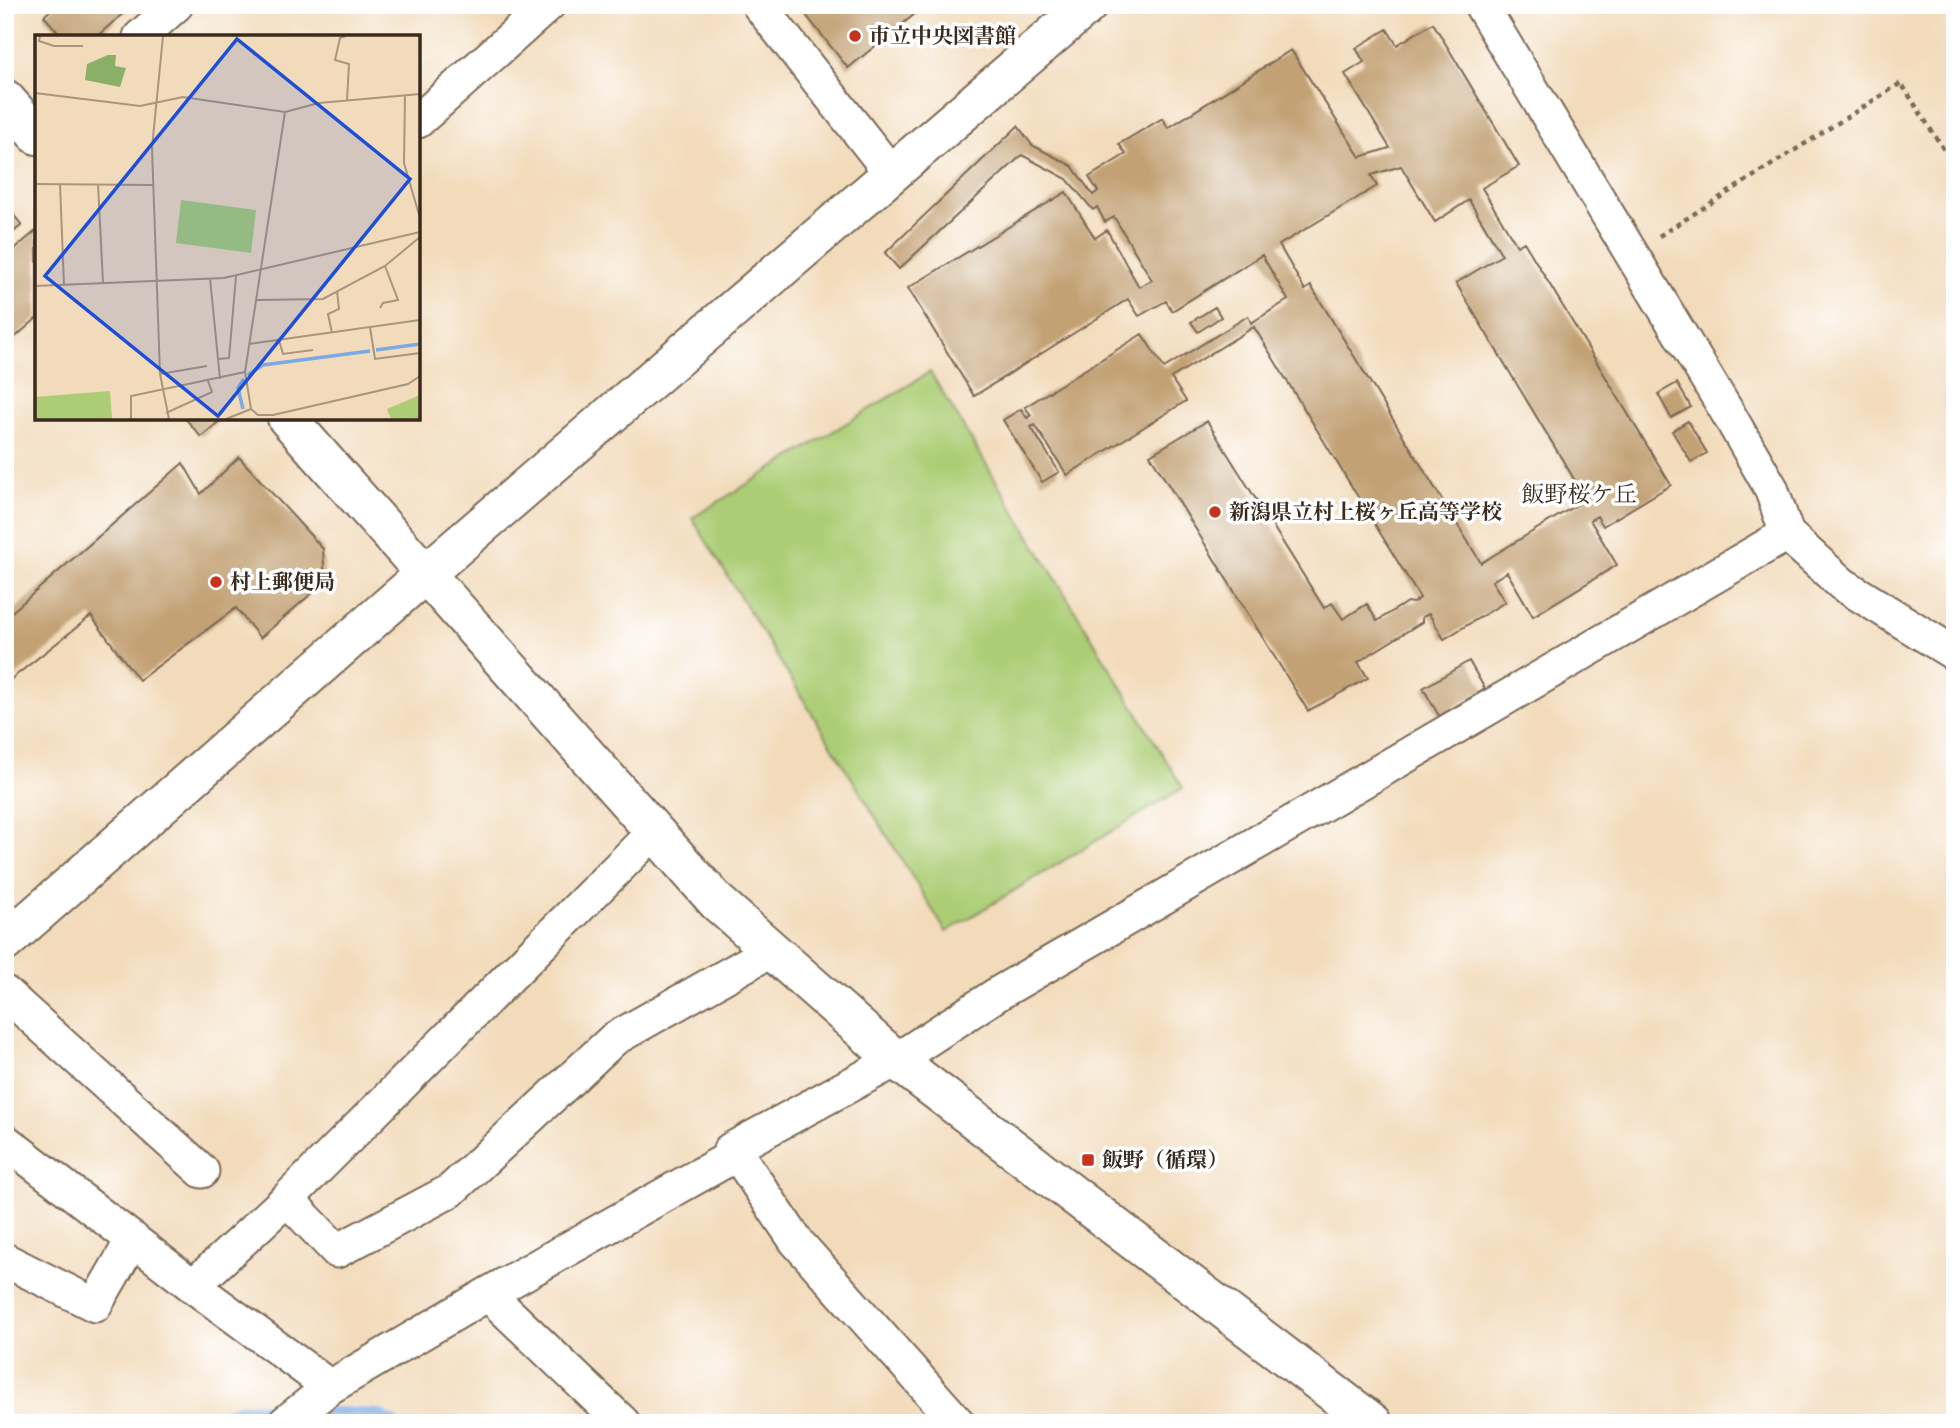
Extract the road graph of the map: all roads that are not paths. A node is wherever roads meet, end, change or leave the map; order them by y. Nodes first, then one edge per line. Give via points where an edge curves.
1 (176, 5) edge
2 (548, 5) edge
3 (760, 5) edge
4 (1088, 5) edge
5 (1481, 5) edge
6 (142, 35) edge
7 (5, 99) edge
8 (420, 119) edge
9 (35, 131) edge
10 (891, 173) junction
11 (289, 420) edge
12 (1787, 534) junction
13 (425, 574) junction
14 (1955, 654) edge
15 (655, 831) junction
16 (5, 942) edge
17 (770, 951) junction
18 (5, 993) edge
19 (896, 1060) junction
20 (5, 1141) edge
21 (737, 1154) junction
22 (202, 1171) dead end
23 (287, 1199) junction
24 (133, 1238) junction
25 (5, 1260) edge
26 (193, 1286) junction
27 (488, 1294) junction
28 (330, 1387) junction
29 (285, 1423) edge
30 (623, 1423) edge
31 (958, 1423) edge
32 (1373, 1423) edge

1 - 6 street
2 - 8 street
3 - 10 street
4 - 10 street
5 - 12 street via 1771,488
7 - 9 street
10 - 13 street
11 - 13 street
12 - 14 street via 1842,583
12 - 19 street via 999,993
13 - 15 street
13 - 16 street
15 - 17 street via 717,902
15 - 23 street
17 - 19 street
17 - 23 street via 614,1039 450,1191 337,1251
18 - 22 street
19 - 21 street via 730,1150
19 - 32 street
20 - 24 street
21 - 27 street
21 - 31 street via 796,1241
23 - 26 street
24 - 25 street via 95,1305
24 - 26 street
26 - 28 street
27 - 28 street
27 - 30 street
28 - 29 street

